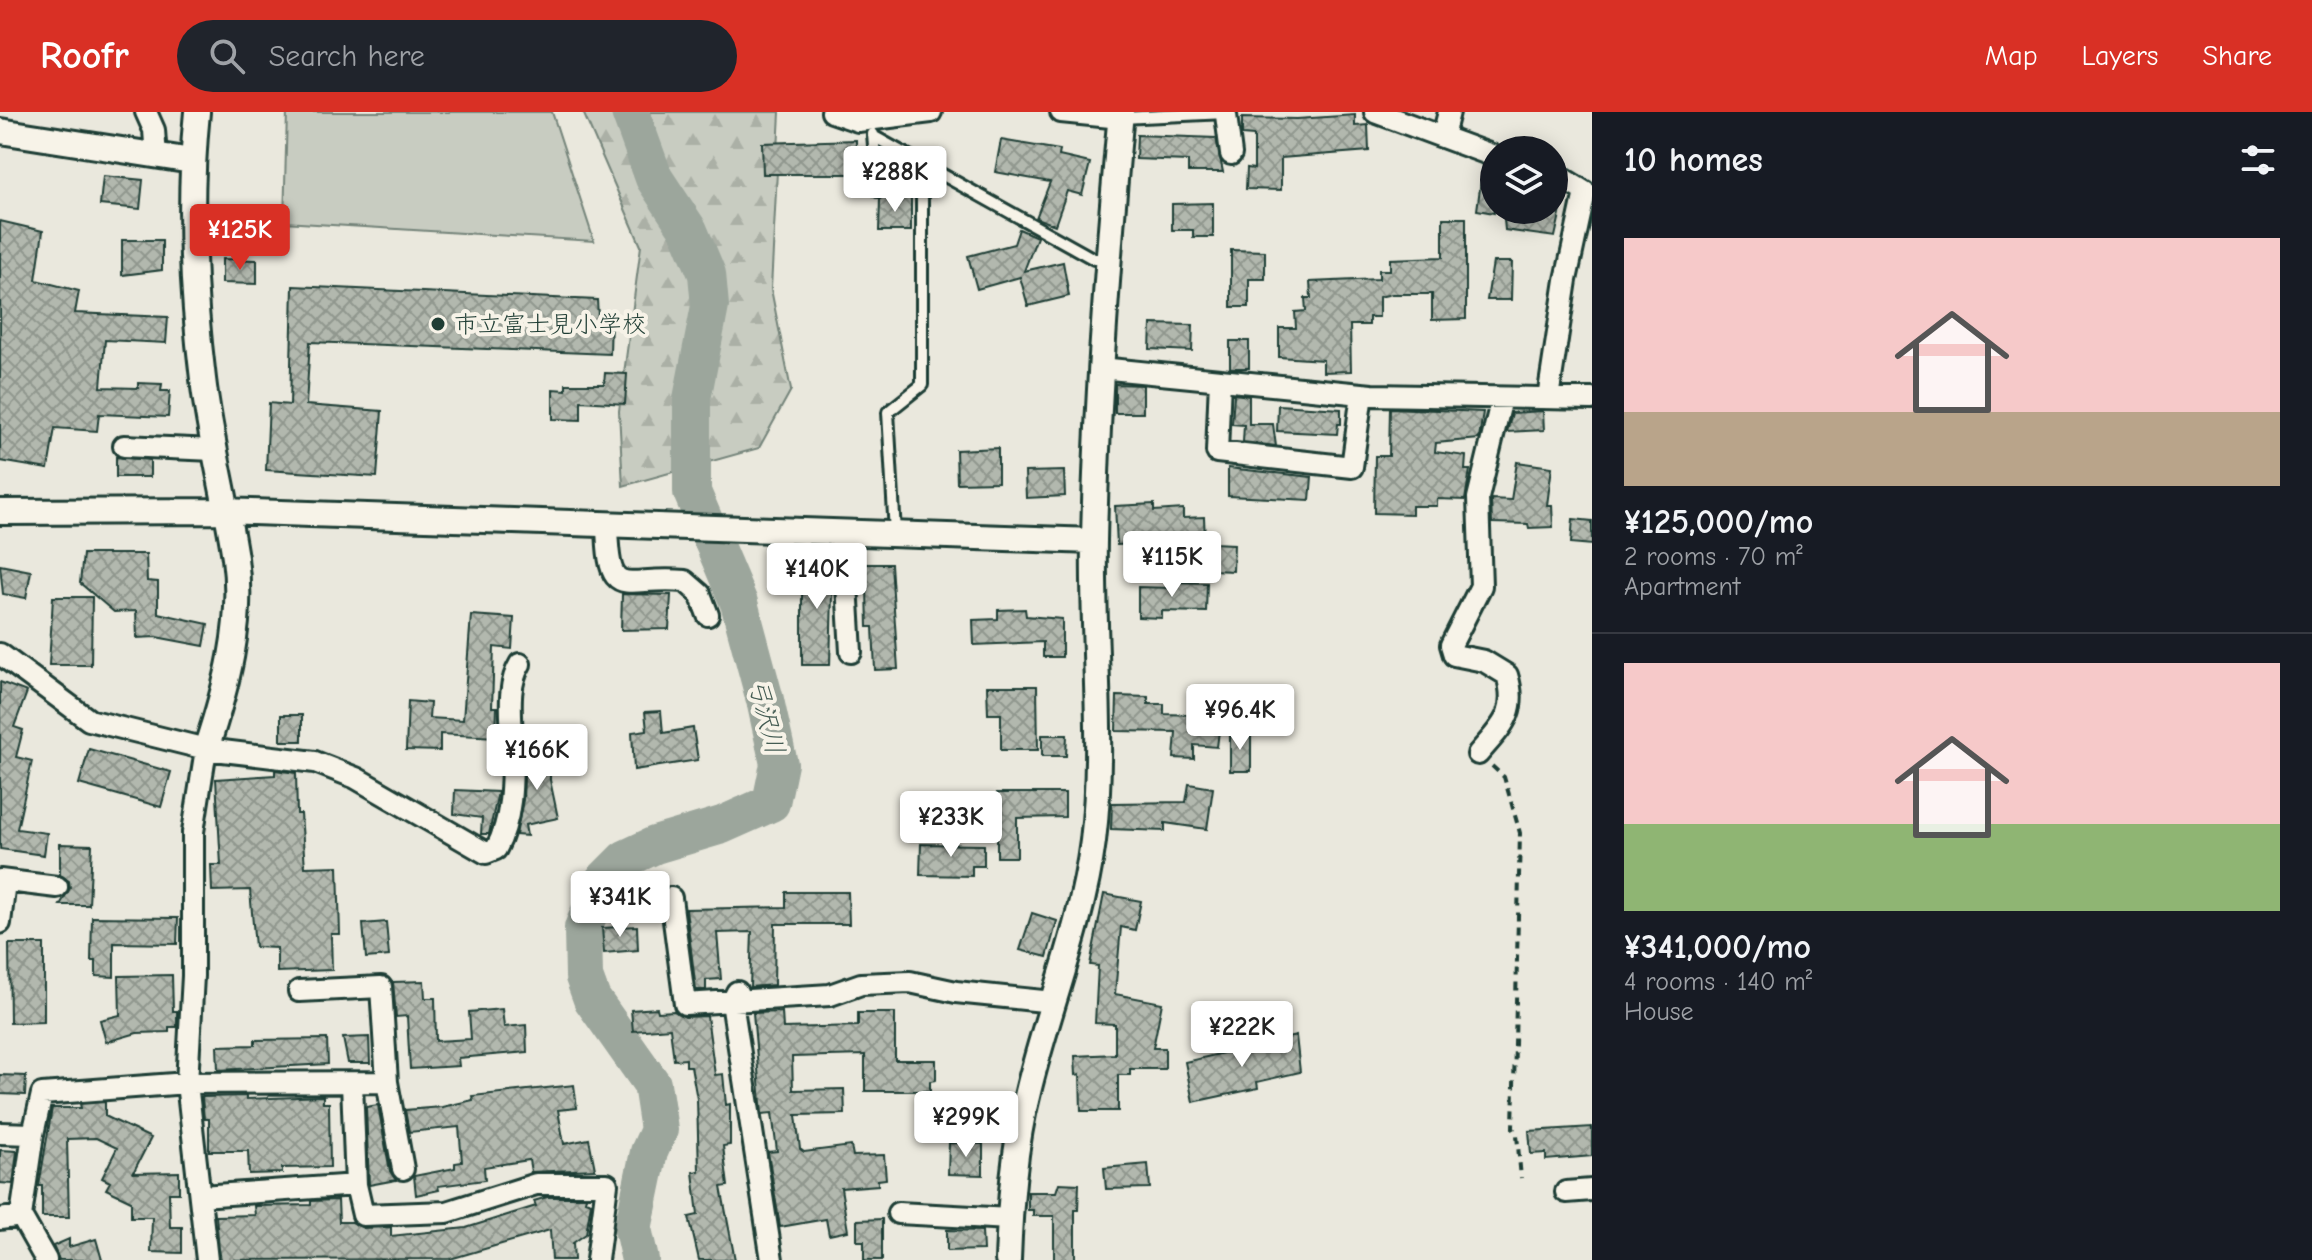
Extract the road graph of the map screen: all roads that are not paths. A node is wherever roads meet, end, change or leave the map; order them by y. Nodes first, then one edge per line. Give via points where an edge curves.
1 (146, 112) edge
2 (197, 112) edge
3 (832, 112) edge
4 (931, 112) edge
5 (1061, 112) edge
6 (1375, 112) edge
7 (1449, 112) edge
8 (1226, 113) edge
9 (1121, 115) edge
10 (873, 128) junction
11 (0, 131) edge
12 (1443, 136) junction
13 (1480, 151) edge
14 (1231, 154) dead end
15 (156, 157) junction
16 (192, 161) junction
17 (922, 163) junction
18 (1568, 182) edge
19 (878, 191) dead end
20 (1108, 259) junction
21 (1100, 368) junction
22 (1220, 380) junction
23 (1362, 394) junction
24 (1502, 398) junction
25 (1548, 398) junction
26 (1592, 399) edge
27 (124, 446) dead end
28 (214, 450) junction
29 (224, 511) junction
30 (0, 512) edge
31 (607, 525) junction
32 (844, 533) junction
33 (895, 534) junction
34 (1094, 541) junction
35 (708, 615) dead end
36 (851, 652) dead end
37 (0, 654) edge
38 (520, 664) dead end
39 (206, 749) junction
40 (1478, 754) road end
41 (3, 880) edge
42 (57, 887) dead end
43 (671, 898) dead end
44 (0, 923) edge
45 (299, 991) dead end
46 (734, 997) junction
47 (1053, 1002) junction
48 (387, 1082) junction
49 (187, 1083) junction
50 (352, 1083) junction
51 (0, 1133) edge
52 (33, 1134) junction
53 (403, 1169) dead end
54 (356, 1185) junction
55 (1592, 1190) edge
56 (1566, 1192) dead end
57 (201, 1196) junction
58 (898, 1213) dead end
59 (10, 1217) edge
60 (1010, 1219) junction
61 (46, 1260) edge
62 (207, 1260) edge
63 (597, 1260) edge
64 (772, 1260) edge
65 (1008, 1260) edge

1 - 15 street
2 - 16 street
3 - 10 street
4 - 10 street
5 - 9 street
6 - 12 street
7 - 12 street
8 - 9 lane
8 - 14 street
9 - 20 street
10 - 17 lane
10 - 19 lane
11 - 15 street
12 - 13 street
15 - 16 street
16 - 28 street via 189,191 203,378
17 - 20 lane via 1094,259
17 - 33 lane via 922,385 888,412
18 - 25 street via 1585,192
20 - 21 street
21 - 22 street
21 - 34 street
22 - 23 street
22 - 23 street via 1217,452 1352,467
23 - 24 street
24 - 25 street
24 - 40 street via 1478,498 1481,586 1451,645 1454,655 1484,661 1507,675 1512,690 1508,720
25 - 26 street
27 - 28 street
28 - 29 street
29 - 30 street
29 - 31 street
29 - 39 street via 235,560 234,638 225,692
31 - 32 street
31 - 35 street via 608,568 617,579 685,581 700,594
32 - 33 street
32 - 36 street
33 - 34 street
34 - 47 street via 1096,806 1084,896
37 - 39 street via 89,720
38 - 39 street via 510,706 508,828 496,849 486,853 356,778 315,762
39 - 49 street via 193,832
41 - 42 street
41 - 44 street
43 - 46 street via 685,1004
45 - 48 street via 381,987
46 - 47 street via 830,995 861,984 910,982
46 - 64 street
47 - 60 street via 1027,1094
48 - 50 street
48 - 53 street
49 - 50 street
49 - 52 street via 42,1094
49 - 57 street
50 - 54 street
51 - 52 street
52 - 59 street
54 - 57 street
54 - 63 street via 363,1215 447,1212 536,1184 607,1184
55 - 56 street
57 - 62 street
58 - 60 street
59 - 61 street
60 - 65 street

